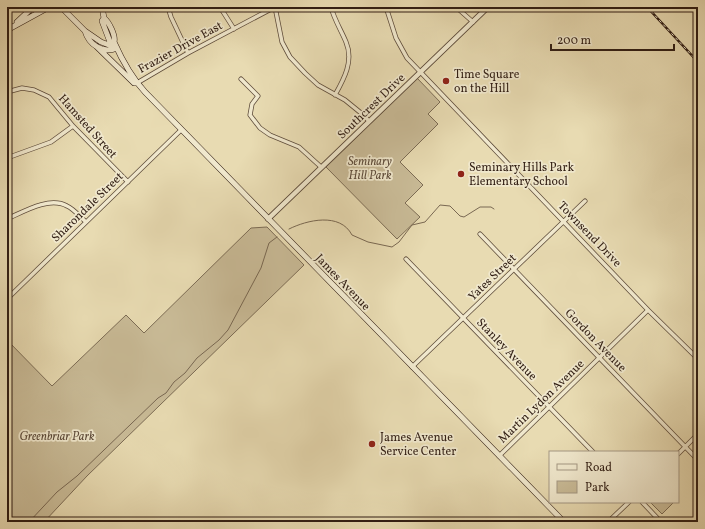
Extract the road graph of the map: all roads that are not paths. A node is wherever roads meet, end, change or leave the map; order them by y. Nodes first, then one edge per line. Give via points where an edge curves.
1 (33, 7) edge
2 (49, 7) edge
3 (61, 7) edge
4 (102, 7) edge
5 (168, 7) edge
6 (220, 7) edge
7 (275, 7) edge
8 (330, 7) edge
9 (386, 7) edge
10 (456, 7) edge
11 (488, 7) edge
12 (473, 22) junction
13 (9, 28) edge
14 (234, 29) junction
15 (85, 31) junction
16 (96, 46) junction
17 (116, 48) junction
18 (188, 54) junction
19 (420, 72) junction
20 (242, 79) dead end
21 (137, 83) junction
22 (7, 92) edge
23 (335, 95) junction
24 (369, 121) junction
25 (73, 126) junction
26 (181, 130) junction
27 (7, 158) edge
28 (321, 167) junction
29 (128, 182) junction
30 (585, 201) dead end
31 (268, 219) junction
32 (7, 220) edge
33 (564, 221) junction
34 (86, 222) junction
35 (480, 234) dead end
36 (406, 259) dead end
37 (514, 269) junction
38 (7, 299) edge
39 (648, 310) junction
40 (463, 318) junction
41 (600, 358) junction
42 (698, 359) edge
43 (412, 367) junction
44 (549, 407) junction
45 (698, 434) edge
46 (685, 447) junction
47 (592, 451) edge
48 (679, 453) edge
49 (499, 456) junction
50 (698, 460) edge
51 (628, 503) edge
52 (643, 503) edge
53 (564, 522) edge
54 (608, 522) edge
55 (661, 522) edge

1 - 13 main road
2 - 13 main road
3 - 15 main road
4 - 17 main road, James Avenue
5 - 18 street
6 - 14 street
7 - 14 street, Frazier Drive East
7 - 23 street via 282,42 290,57 318,85
8 - 23 street via 348,53 344,79
9 - 19 street, Townsend Drive via 396,38 407,58
10 - 12 street
11 - 12 street, Southcrest Drive
12 - 19 street, Southcrest Drive
14 - 18 street, Frazier Drive East
15 - 16 main road
15 - 17 main road
16 - 17 main road via 107,51
16 - 21 main road via 127,78
17 - 21 main road, James Avenue
18 - 21 street, Frazier Drive East
19 - 24 street, Southcrest Drive
19 - 33 street, Townsend Drive
20 - 28 street via 258,96 252,104 250,115 260,128 299,147
21 - 26 main road, James Avenue
22 - 25 street, Hamsted Street via 22,88 49,97
23 - 24 street via 345,100
24 - 28 street, Southcrest Drive
25 - 27 street via 51,142
25 - 29 street, Hamsted Street
26 - 29 street, Sharondale Street
26 - 31 main road, James Avenue
28 - 31 street, Southcrest Drive
29 - 34 street, Sharondale Street
30 - 33 street, Yates Street
31 - 43 main road, James Avenue
32 - 34 street via 50,203 66,205
33 - 37 street, Yates Street
33 - 39 street, Townsend Drive
34 - 38 street, Sharondale Street
35 - 37 street, Gordon Avenue
36 - 40 street, Stanley Avenue
37 - 40 street, Yates Street
37 - 41 street, Gordon Avenue
39 - 41 street, Martin Lydon Avenue
39 - 42 street, Townsend Drive
40 - 43 street, Yates Street
40 - 44 street, Stanley Avenue
41 - 44 street, Martin Lydon Avenue
41 - 46 street, Gordon Avenue
43 - 49 main road, James Avenue
44 - 47 street, Stanley Avenue
44 - 49 street, Martin Lydon Avenue
45 - 46 street
46 - 48 street
46 - 50 street, Gordon Avenue
49 - 53 main road, James Avenue
51 - 54 street
52 - 55 street

